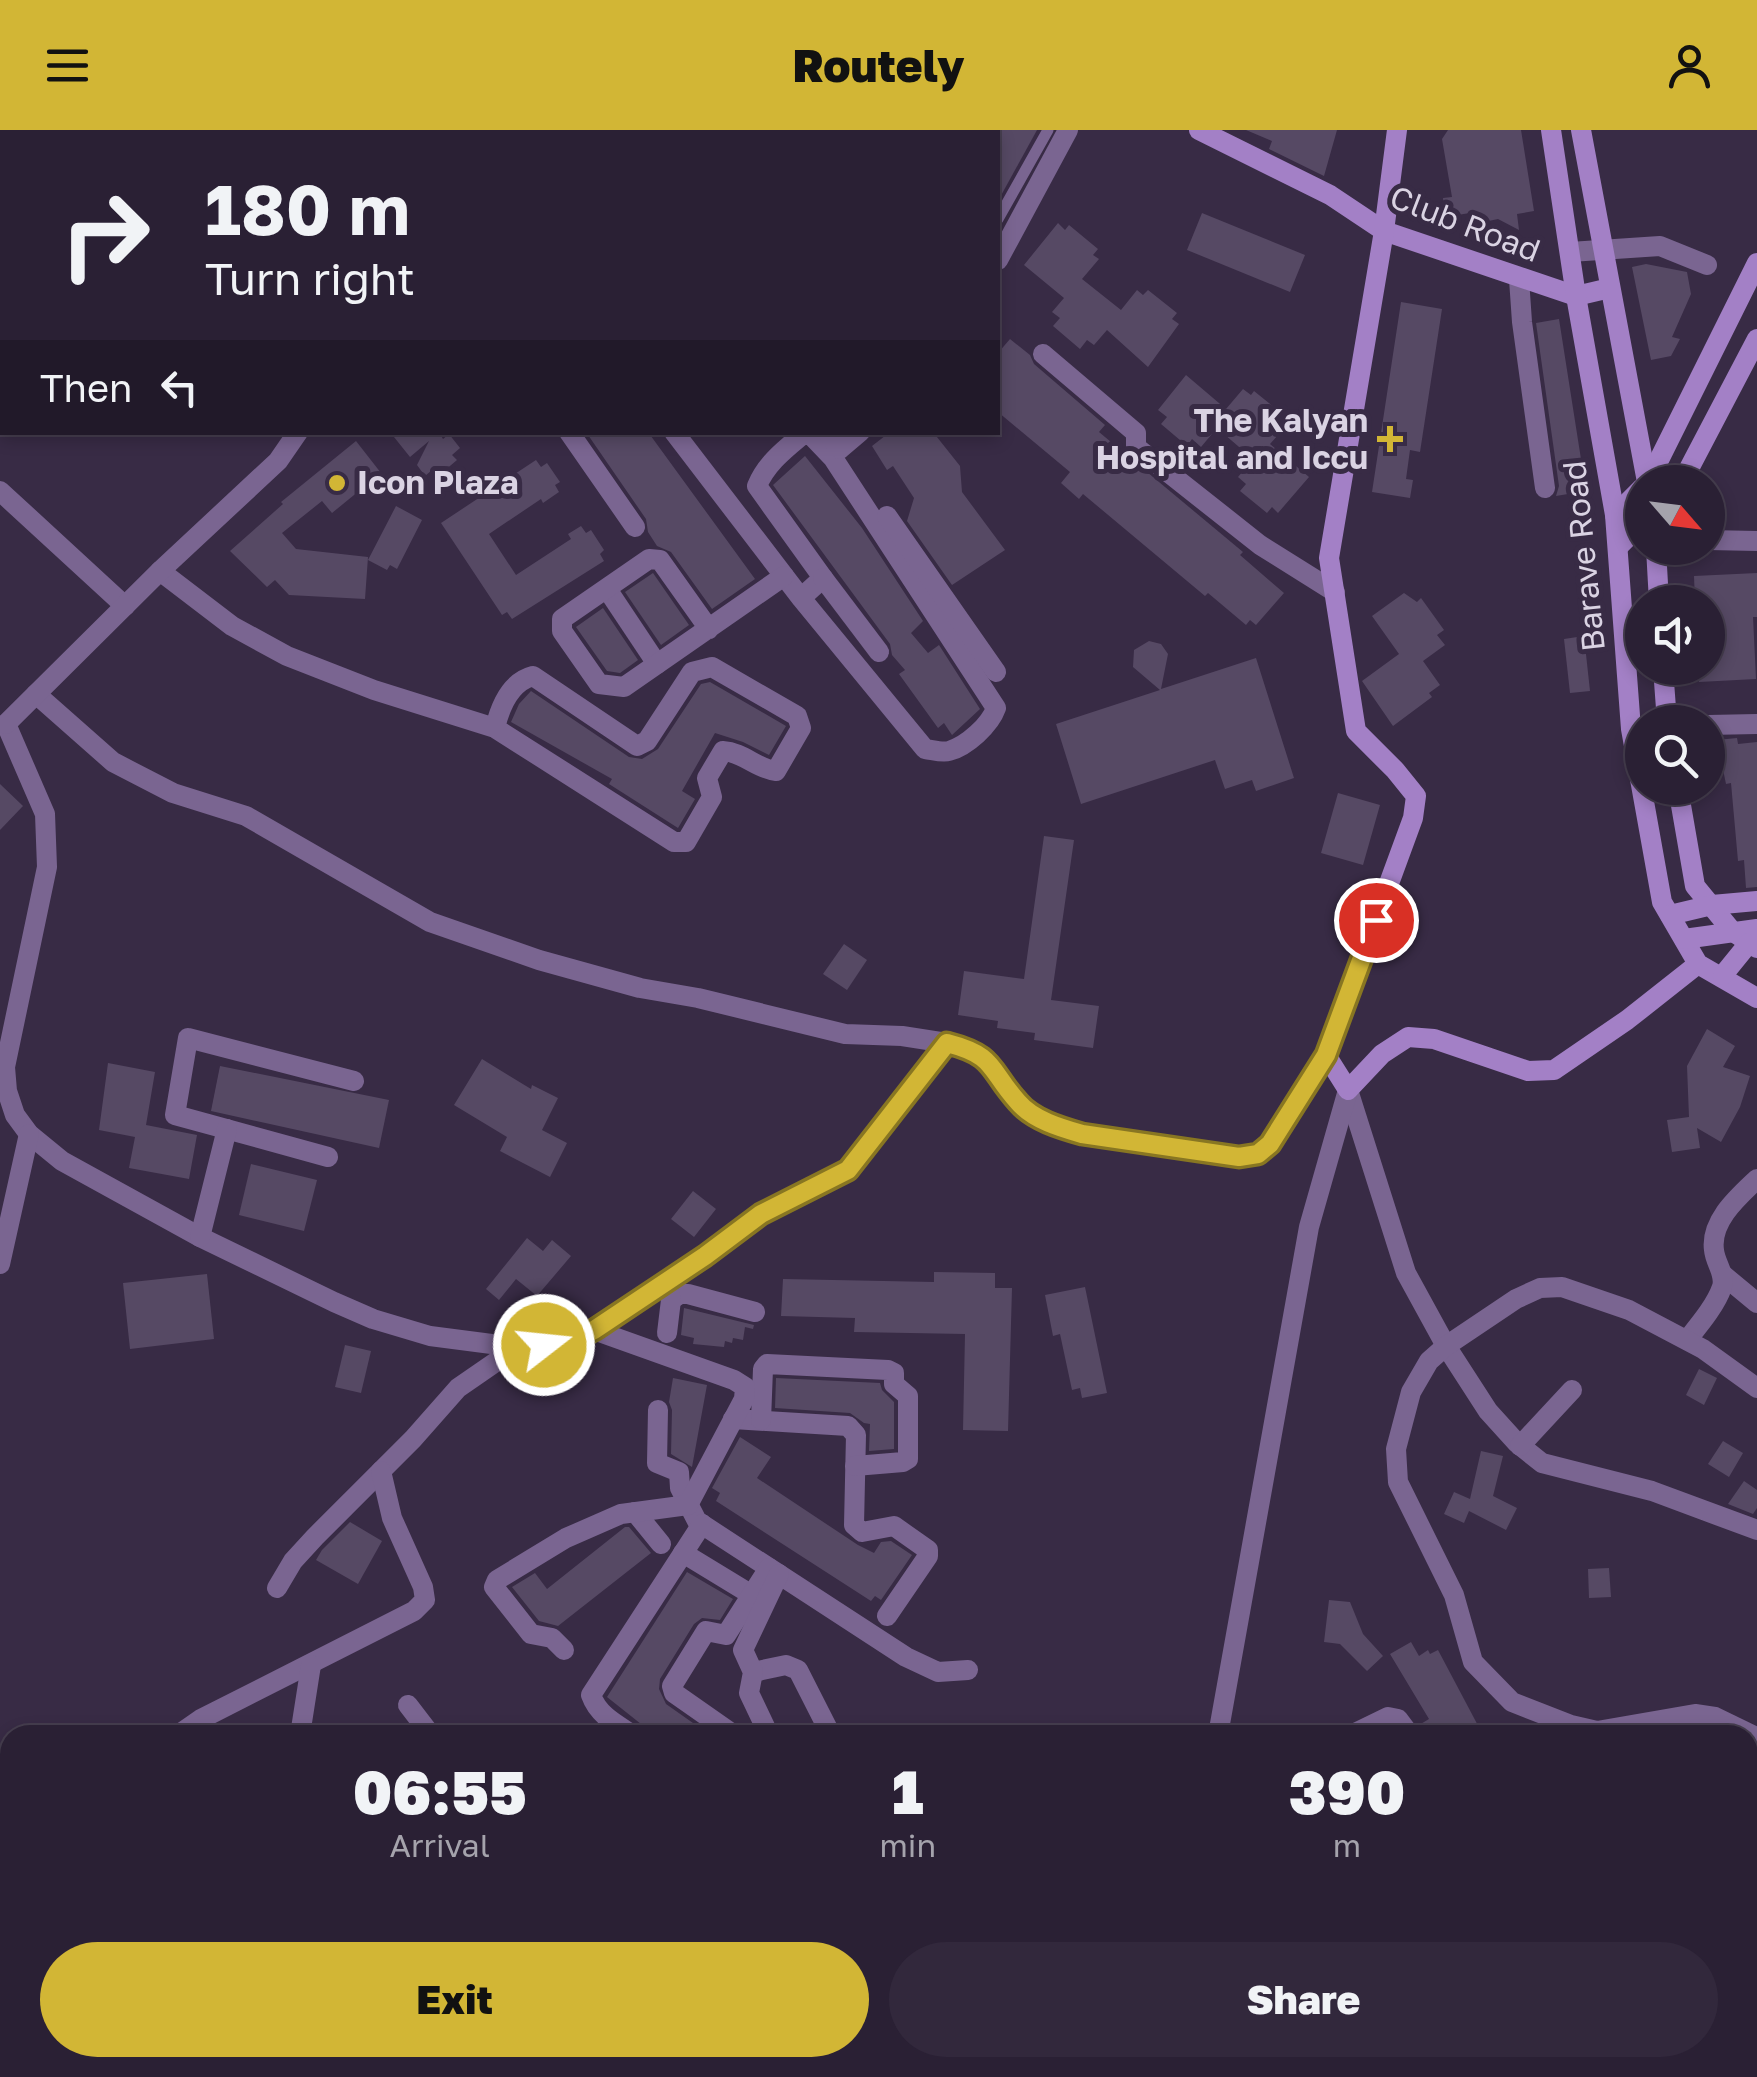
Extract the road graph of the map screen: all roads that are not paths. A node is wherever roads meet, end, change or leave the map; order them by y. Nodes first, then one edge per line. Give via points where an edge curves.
1 (1048, 130) edge
2 (1068, 130) edge
3 (1200, 130) edge
4 (1397, 130) edge
5 (1551, 130) edge
6 (1582, 130) edge
7 (1000, 216) edge
8 (1384, 231) junction
9 (1603, 250) junction
10 (1570, 252) junction
11 (1000, 256) edge
12 (1757, 263) edge
13 (1707, 265) dead end
14 (1519, 279) junction
15 (1610, 288) junction
16 (1576, 296) junction
17 (1757, 339) edge
18 (1042, 354) dead end
19 (296, 435) edge
20 (571, 435) edge
21 (676, 435) edge
22 (833, 441) edge
23 (1643, 465) edge
24 (1656, 465) edge
25 (1691, 465) edge
26 (1546, 488) dead end
27 (0, 492) edge
28 (1625, 505) edge
29 (774, 509) junction
30 (1615, 515) junction
31 (635, 527) dead end
32 (747, 528) junction
33 (1625, 539) edge
34 (1725, 540) edge
35 (1757, 541) edge
36 (1618, 546) junction
37 (160, 570) junction
38 (784, 576) junction
39 (823, 578) junction
40 (606, 588) junction
41 (1335, 592) junction
42 (801, 598) junction
43 (125, 606) junction
44 (709, 628) junction
45 (879, 652) dead end
46 (657, 664) junction
47 (996, 672) dead end
48 (36, 694) junction
49 (1635, 705) edge
50 (3, 724) edge
51 (1757, 724) edge
52 (1725, 725) edge
53 (495, 728) junction
54 (1648, 805) edge
55 (1681, 805) edge
56 (1757, 901) edge
57 (1712, 905) junction
58 (1670, 914) junction
59 (1749, 938) edge
60 (1684, 939) junction
61 (1698, 964) junction
62 (1723, 975) junction
63 (1757, 998) edge
64 (947, 1043) junction
65 (1326, 1055) junction
66 (3, 1080) edge
67 (354, 1081) dead end
68 (1348, 1090) junction
69 (228, 1128) junction
70 (29, 1134) junction
71 (328, 1157) dead end
72 (1757, 1179) edge
73 (200, 1237) junction
74 (0, 1264) edge
75 (1722, 1274) junction
76 (669, 1291) junction
77 (1757, 1304) edge
78 (755, 1312) dead end
79 (594, 1330) junction
80 (666, 1333) dead end
81 (1687, 1340) junction
82 (521, 1345) junction
83 (1446, 1346) junction
84 (1753, 1378) edge
85 (1572, 1390) dead end
86 (658, 1410) dead end
87 (733, 1419) junction
88 (761, 1420) junction
89 (1520, 1446) junction
90 (856, 1466) junction
91 (380, 1471) junction
92 (688, 1505) junction
93 (635, 1512) junction
94 (702, 1524) junction
95 (1757, 1530) edge
96 (661, 1544) dead end
97 (683, 1554) junction
98 (774, 1571) junction
99 (277, 1588) dead end
100 (752, 1596) junction
101 (887, 1616) dead end
102 (564, 1650) dead end
103 (311, 1665) junction
104 (968, 1670) dead end
105 (753, 1672) junction
106 (408, 1705) dead end
107 (192, 1725) edge
108 (302, 1725) edge
109 (423, 1725) edge
110 (616, 1725) edge
111 (720, 1725) edge
112 (764, 1725) edge
113 (827, 1725) edge
114 (1220, 1725) edge
115 (1372, 1725) edge
116 (1402, 1725) edge
117 (1569, 1725) edge
118 (1635, 1725) edge
119 (1733, 1725) edge

1 - 7 lane
2 - 11 street
3 - 8 street, Club Road
4 - 8 street
5 - 10 street, Barave Road
6 - 9 street, Barave Road
8 - 14 street, Club Road
8 - 41 street via 1328,558
9 - 10 street
9 - 13 street via 1660,246
9 - 15 street, Barave Road
10 - 16 street, Barave Road
12 - 24 street
14 - 16 street, Club Road
14 - 26 street
15 - 16 street, Club Road
15 - 23 street, Barave Road
16 - 30 street, Barave Road
17 - 25 street
18 - 41 street via 1136,433 1136,447 1260,545
19 - 37 street via 278,461
20 - 31 street
21 - 32 street
22 - 47 street
27 - 43 street
28 - 30 street
29 - 32 street
29 - 39 street
29 - 42 street via 757,486 760,479 779,454 811,435 833,458 996,708 992,722 953,750 925,749
30 - 36 street, Barave Road
32 - 38 street
33 - 36 street
34 - 35 street
36 - 49 street, Barave Road
37 - 43 street
37 - 53 street via 232,626 287,656
38 - 42 street
38 - 44 street
39 - 42 street
39 - 45 street
40 - 44 street via 649,559 660,560
40 - 46 street
40 - 46 street via 562,620 562,632 599,684 624,688
41 - 65 street via 1356,731 1416,796
43 - 48 street
44 - 46 street
48 - 50 street
48 - 64 street via 113,762 173,794 246,816 430,922 640,988 845,1034
50 - 66 street via 46,814 48,842
51 - 52 street
53 - 53 street via 674,842 686,842 712,797 707,778 723,751 776,771 801,728 796,716 712,666 692,672 637,746 533,676 522,679 501,706
54 - 58 street, Barave Road via 1662,902
55 - 57 street via 1695,886
56 - 57 street
57 - 58 street
57 - 59 street
58 - 60 street, Barave Road
59 - 60 street
59 - 62 street
60 - 61 street, Barave Road
61 - 62 street
61 - 68 street via 1554,1070 1528,1071 1408,1036
62 - 63 street
64 - 65 street via 974,1050 994,1066 1018,1104 1058,1127 1239,1157 1270,1144
64 - 76 street via 848,1170 761,1214
65 - 68 street
66 - 70 street
67 - 69 street via 188,1038 174,1115
68 - 83 street via 1406,1273
68 - 114 street via 1309,1227
69 - 71 street
69 - 73 street
70 - 73 street via 62,1161
70 - 74 street
72 - 75 street via 1734,1201 1714,1236
73 - 82 street via 374,1318 430,1336
75 - 77 street
75 - 81 street via 1722,1286
76 - 78 street
76 - 79 street
76 - 80 street
79 - 82 street via 567,1344
79 - 87 street via 745,1387
81 - 83 street via 1562,1287 1516,1299
81 - 84 street
82 - 91 street via 458,1388
83 - 89 street
83 - 117 street via 1412,1392 1396,1448 1398,1482 1454,1594 1473,1662 1512,1702
85 - 89 street
86 - 92 street via 657,1463 685,1472 680,1488
87 - 88 street
87 - 92 street
88 - 90 street via 848,1426 856,1435
88 - 90 street via 767,1364 888,1370 908,1396 908,1459
89 - 95 street via 1542,1462 1652,1491
90 - 101 street via 854,1525 862,1532 894,1526 928,1550
91 - 99 street via 304,1549
91 - 103 street via 425,1600
92 - 93 street
92 - 94 street
93 - 96 street
93 - 102 street via 566,1538 497,1580 494,1587 530,1634 552,1638
94 - 97 street
94 - 98 street
97 - 100 street
97 - 110 street via 591,1695
98 - 100 street
98 - 104 street via 906,1657 938,1672
98 - 105 street via 744,1650
100 - 111 street via 726,1636 706,1632 672,1686
103 - 107 street
103 - 108 street
105 - 112 street via 749,1693
105 - 113 street via 786,1665 798,1670
106 - 109 street
115 - 116 street via 1388,1717
118 - 119 street via 1695,1714

